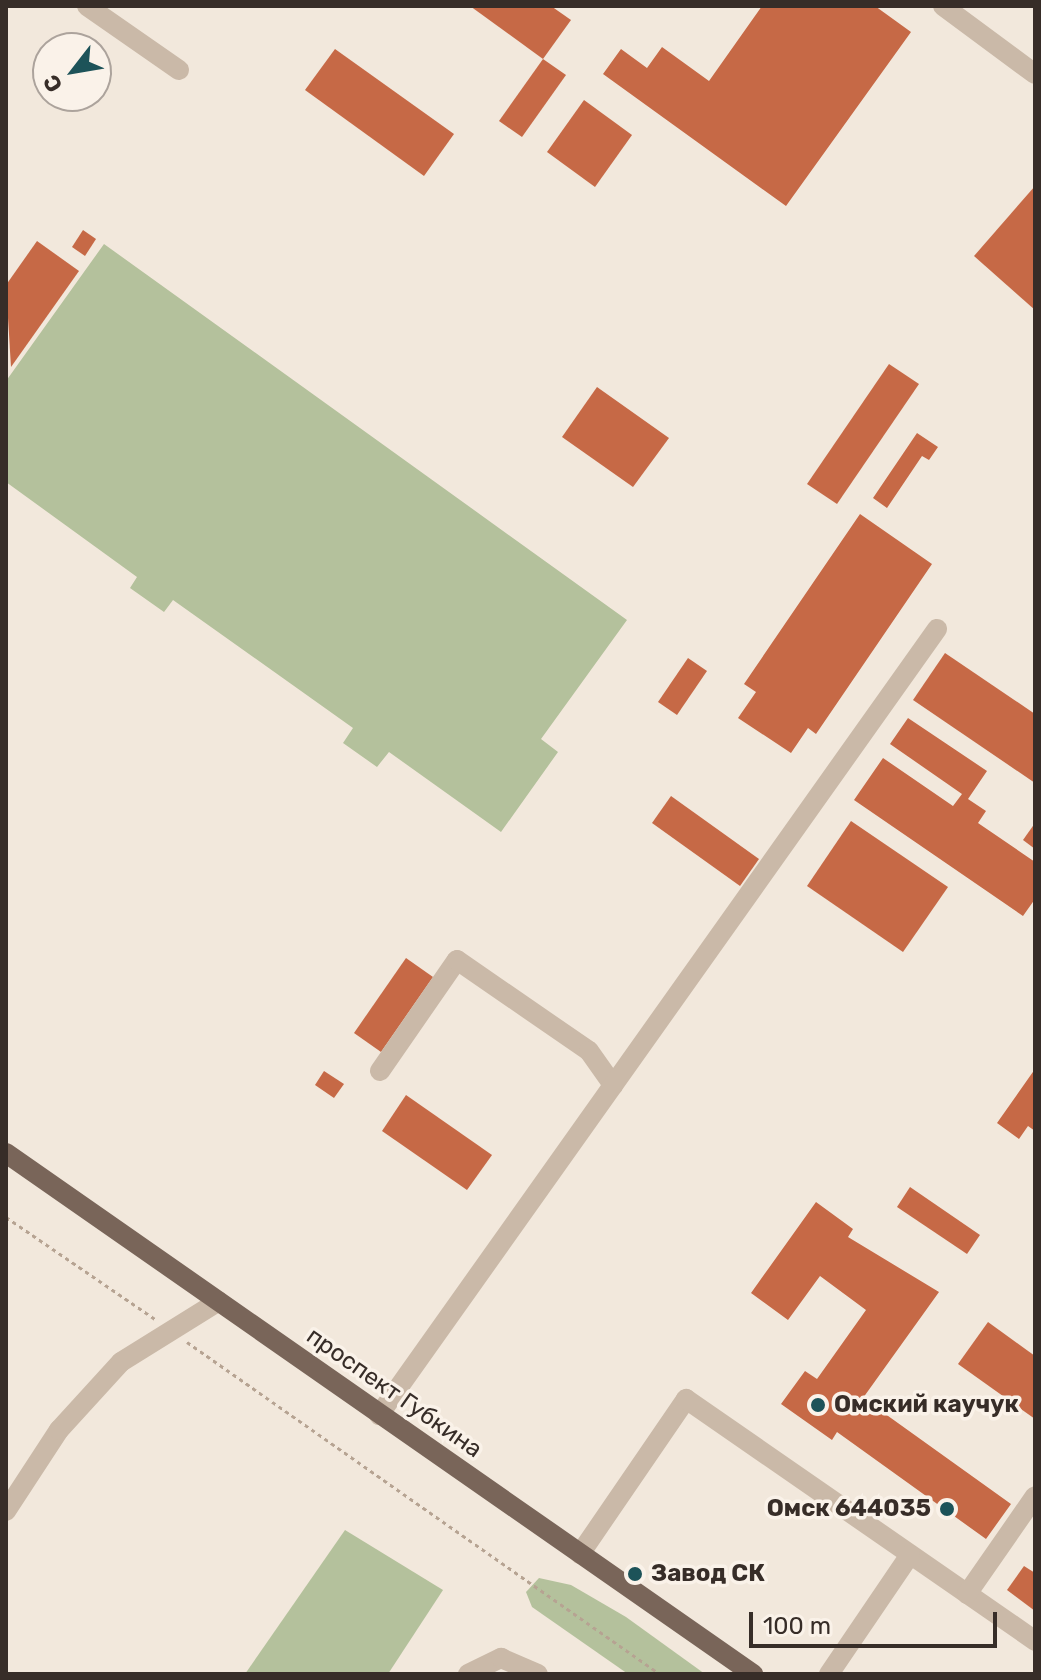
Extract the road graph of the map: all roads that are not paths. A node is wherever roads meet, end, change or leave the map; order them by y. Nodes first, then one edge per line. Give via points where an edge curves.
1 (87, 6) edge
2 (943, 6) edge
3 (179, 70) dead end
4 (1035, 74) edge
5 (937, 629) dead end
6 (380, 1071) dead end
7 (613, 1085) junction
8 (6, 1153) edge
9 (219, 1301) junction
10 (379, 1415) junction
11 (1035, 1496) edge
12 (6, 1511) edge
13 (580, 1554) junction
14 (910, 1555) junction
15 (967, 1594) junction
16 (1035, 1641) edge
17 (468, 1674) edge
18 (538, 1674) edge
19 (753, 1674) edge
20 (829, 1674) edge

1 - 3 street
2 - 4 street
5 - 7 street
6 - 7 street via 457,960 589,1051
7 - 10 street
8 - 9 main road, проспект Губкина
9 - 10 main road, проспект Губкина
9 - 12 street via 168,1328 121,1362 59,1430
10 - 13 main road, проспект Губкина
11 - 15 street
13 - 14 street via 686,1399
13 - 19 main road, проспект Губкина
14 - 15 street
14 - 20 street
15 - 16 street
17 - 18 street via 501,1658

